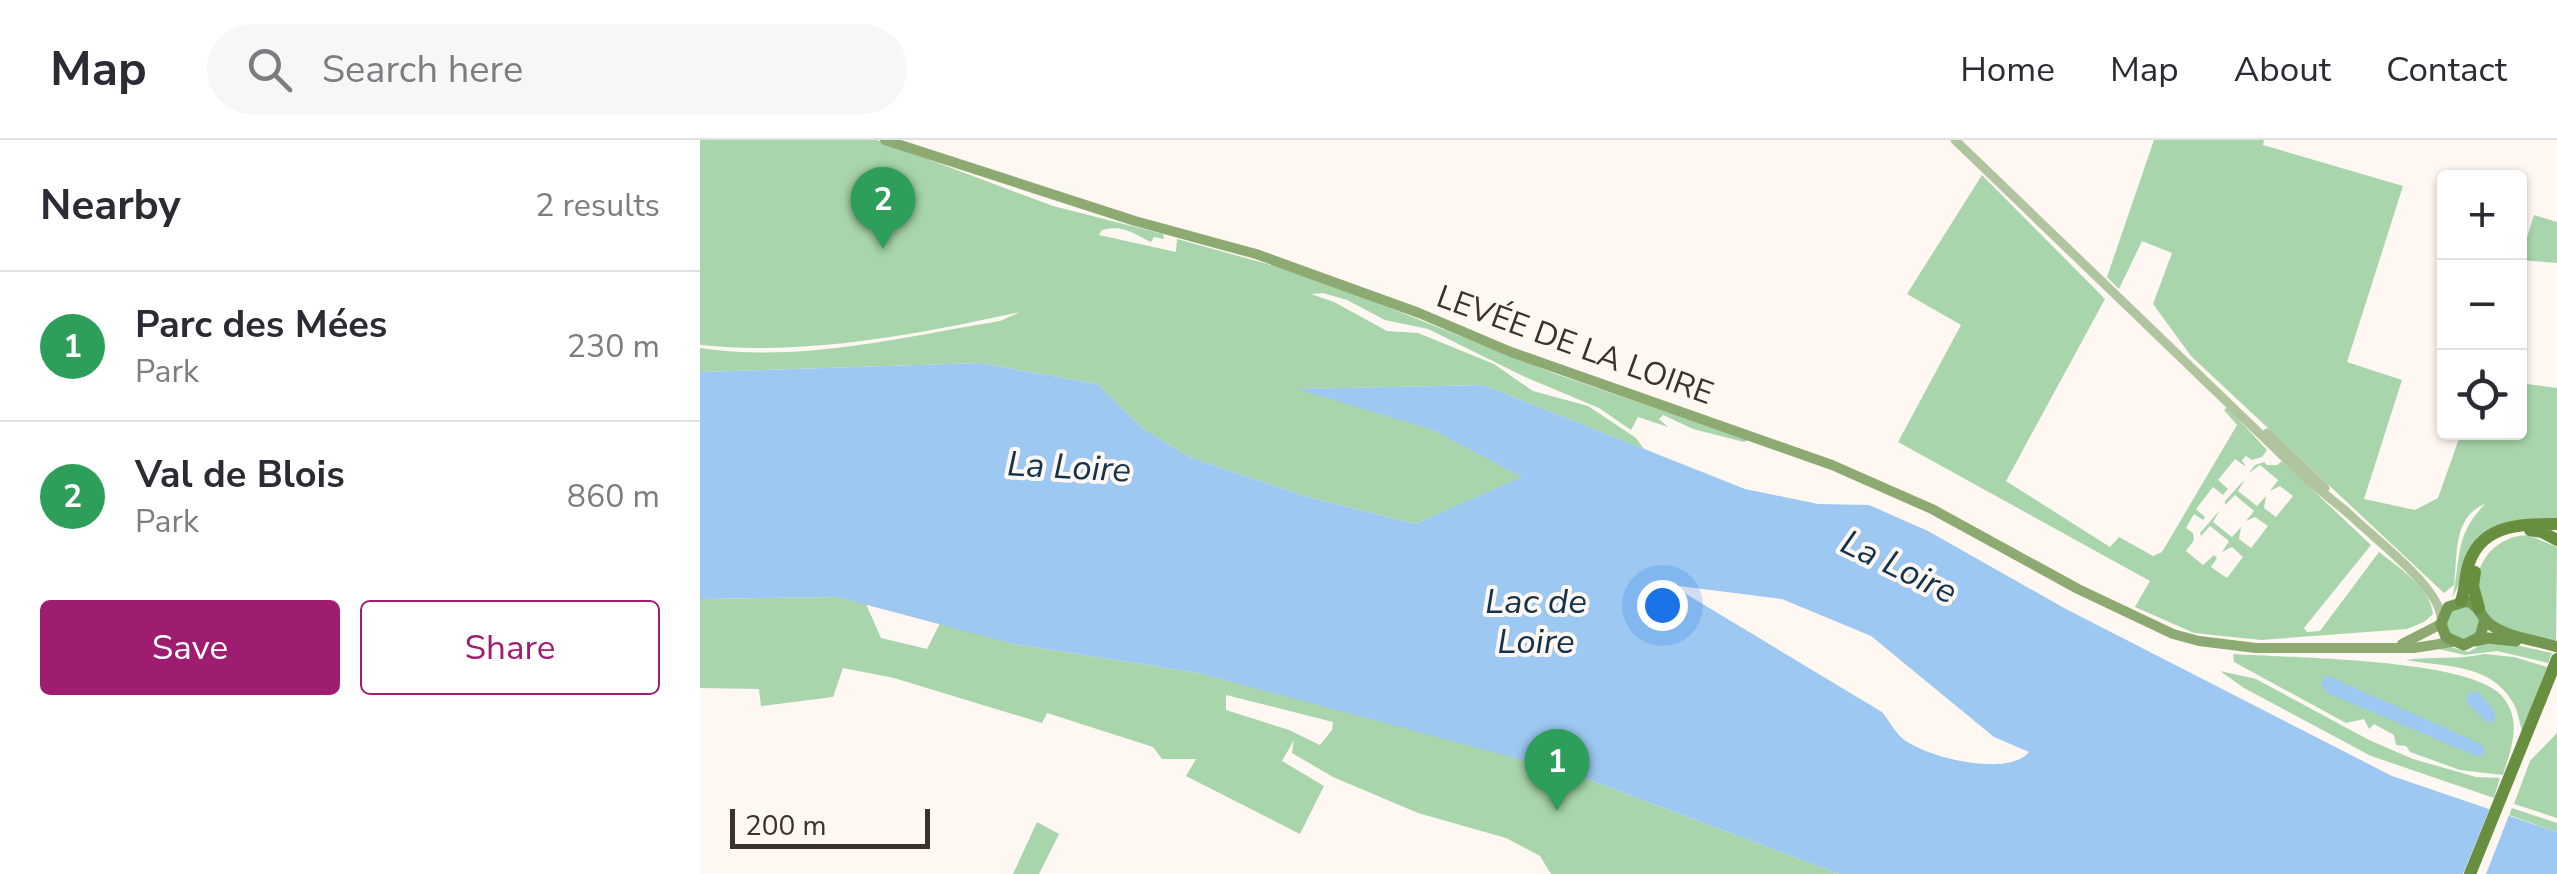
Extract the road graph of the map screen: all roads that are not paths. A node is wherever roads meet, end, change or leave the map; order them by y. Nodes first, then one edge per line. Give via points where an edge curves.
1 (885, 140) edge
2 (1955, 140) edge
3 (2557, 524) edge
4 (2557, 540) edge
5 (2426, 587) junction
6 (2457, 602) junction
7 (2482, 613) junction
8 (2441, 621) junction
9 (2476, 641) junction
10 (2452, 642) junction
11 (2391, 648) junction
12 (2557, 653) edge
13 (2554, 677) edge
14 (2508, 790) junction
15 (2470, 874) edge
16 (2478, 874) edge

1 - 11 main road, LEVÉE DE LA LOIRE via 1256,254 1832,465 1932,509 2160,628 2228,646
2 - 5 street
3 - 6 highway via 2514,524 2483,541
4 - 7 highway via 2522,530 2494,541 2474,576
5 - 6 street
5 - 8 street
6 - 7 main road
6 - 8 main road
7 - 9 main road via 2484,631
7 - 12 main road via 2508,633
8 - 10 main road
8 - 11 main road
9 - 10 main road
9 - 12 main road via 2503,639
10 - 11 main road, LEVÉE DE LA LOIRE
12 - 13 highway
13 - 14 highway
14 - 15 highway
14 - 16 highway

